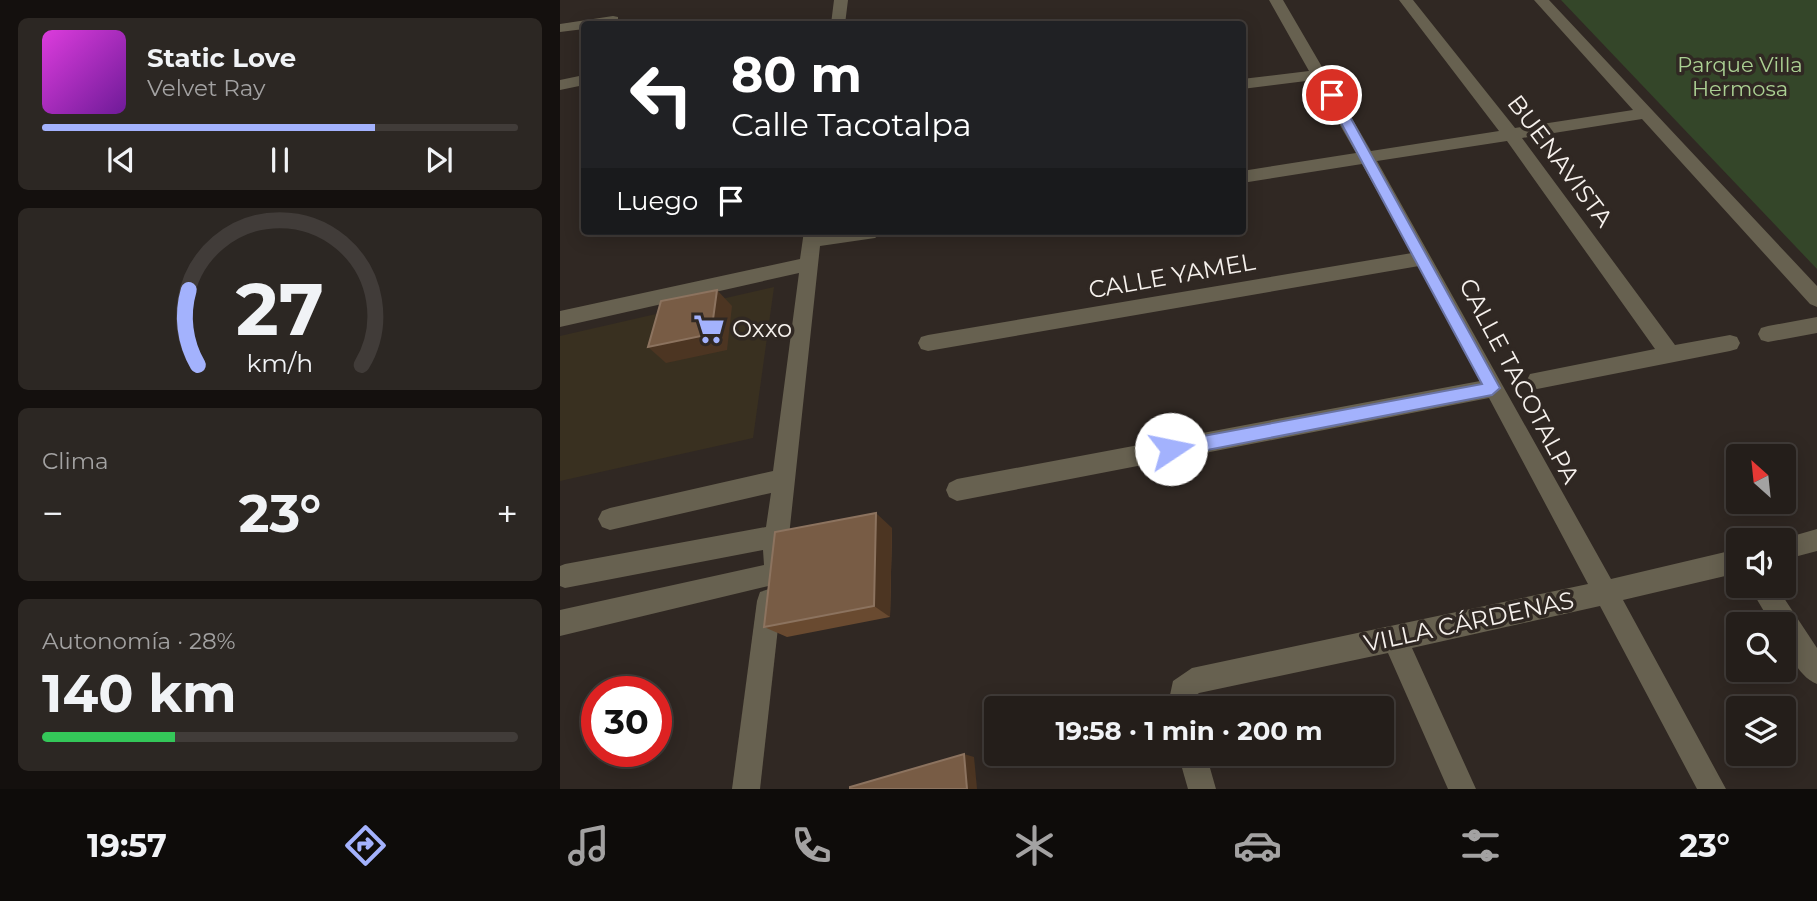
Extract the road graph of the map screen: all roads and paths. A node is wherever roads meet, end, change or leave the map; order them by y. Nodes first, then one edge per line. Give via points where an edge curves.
1 (841, 0) edge
2 (1276, 0) edge
3 (1406, 0) edge
4 (1541, 0) edge
5 (838, 21) edge
6 (581, 24) edge
7 (560, 28) edge
8 (1320, 74) junction
9 (581, 81) edge
10 (1246, 83) edge
11 (560, 85) edge
12 (1647, 113) junction
13 (1511, 136) junction
14 (1368, 158) junction
15 (1246, 176) edge
16 (858, 235) edge
17 (812, 246) edge
18 (1424, 258) junction
19 (1817, 299) edge
20 (560, 319) edge
21 (1817, 325) edge
22 (1769, 334) dead end
23 (928, 343) dead end
24 (1730, 343) dead end
25 (1670, 354) junction
26 (1537, 380) dead end
27 (1492, 388) junction
28 (784, 479) junction
29 (957, 490) dead end
30 (610, 519) dead end
31 (777, 536) junction
32 (1817, 540) edge
33 (1796, 546) edge
34 (1726, 564) edge
35 (772, 575) junction
36 (565, 576) dead end
37 (1605, 592) junction
38 (1769, 598) edge
39 (560, 624) edge
40 (1395, 639) junction
41 (1817, 671) edge
42 (1181, 696) edge
43 (1195, 766) edge
44 (746, 789) edge
45 (1202, 789) edge
46 (1462, 789) edge
47 (1712, 789) edge

1 - 5 street
2 - 8 street, CALLE TACOTALPA
3 - 13 street, BUENAVISTA
4 - 12 street
6 - 7 street
8 - 10 street
8 - 14 street, CALLE TACOTALPA
9 - 11 street
12 - 13 street
12 - 19 street
13 - 14 street
13 - 25 street, BUENAVISTA
14 - 15 street
14 - 18 street, CALLE TACOTALPA
16 - 17 street
17 - 20 street
17 - 28 street
18 - 23 street, CALLE YAMEL
18 - 27 street, CALLE TACOTALPA
21 - 22 street
24 - 25 street
25 - 26 street
27 - 29 street
27 - 37 street, CALLE TACOTALPA
28 - 30 street
28 - 31 street
31 - 35 street
31 - 36 street
32 - 33 street
34 - 37 street, VILLA CÁRDENAS
35 - 39 street
35 - 44 street
37 - 40 street, VILLA CÁRDENAS
37 - 47 street, CALLE TACOTALPA
38 - 41 street
40 - 42 street, VILLA CÁRDENAS via 1198,680 1182,690
40 - 46 street
43 - 45 street

